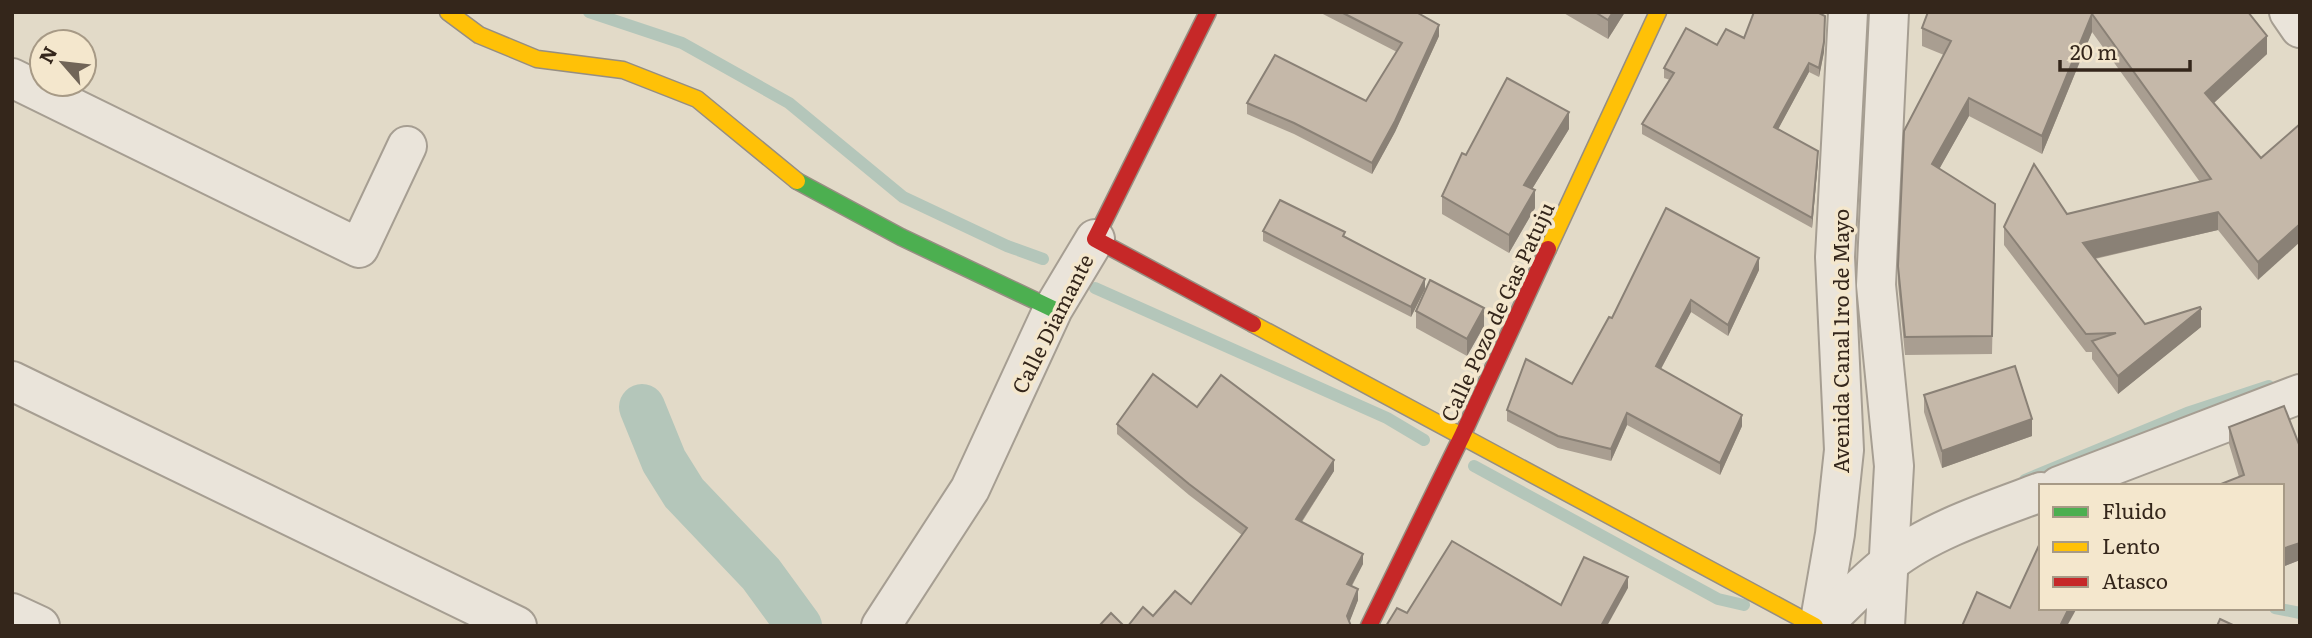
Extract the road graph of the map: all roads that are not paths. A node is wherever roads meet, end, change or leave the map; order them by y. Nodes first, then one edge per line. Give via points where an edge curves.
1 (448, 12) edge
2 (1208, 12) edge
3 (1658, 12) edge
4 (1849, 12) edge
5 (1889, 12) edge
6 (2288, 12) edge
7 (2300, 28) edge
8 (12, 78) edge
9 (407, 146) dead end
10 (1095, 239) junction
11 (1053, 309) junction
12 (12, 381) edge
13 (2300, 394) edge
14 (1462, 436) junction
15 (2064, 484) edge
16 (2039, 493) edge
17 (1889, 563) junction
18 (12, 613) edge
19 (40, 626) edge
20 (517, 626) edge
21 (881, 626) edge
22 (1370, 626) edge
23 (1819, 626) edge
24 (1885, 626) edge

1 - 11 street via 479,35 537,59 623,70 697,99 792,178 901,237
2 - 10 street, Calle Diamante
3 - 14 street, Calle Pozo de Gas Patuju
4 - 23 street, Avenida Canal 1ro de Mayo via 1835,257 1844,450
5 - 17 street, Avenida Canal 1ro de Mayo via 1876,285 1894,466
6 - 7 street
8 - 9 street via 359,247
10 - 11 street, Calle Diamante
10 - 14 street
11 - 21 street, Calle Diamante via 970,489
12 - 20 street
13 - 15 street
14 - 22 street, Calle Pozo de Gas Patuju
14 - 23 street
16 - 17 street via 1918,544
17 - 23 street
17 - 24 street, Avenida Canal 1ro de Mayo
18 - 19 street

